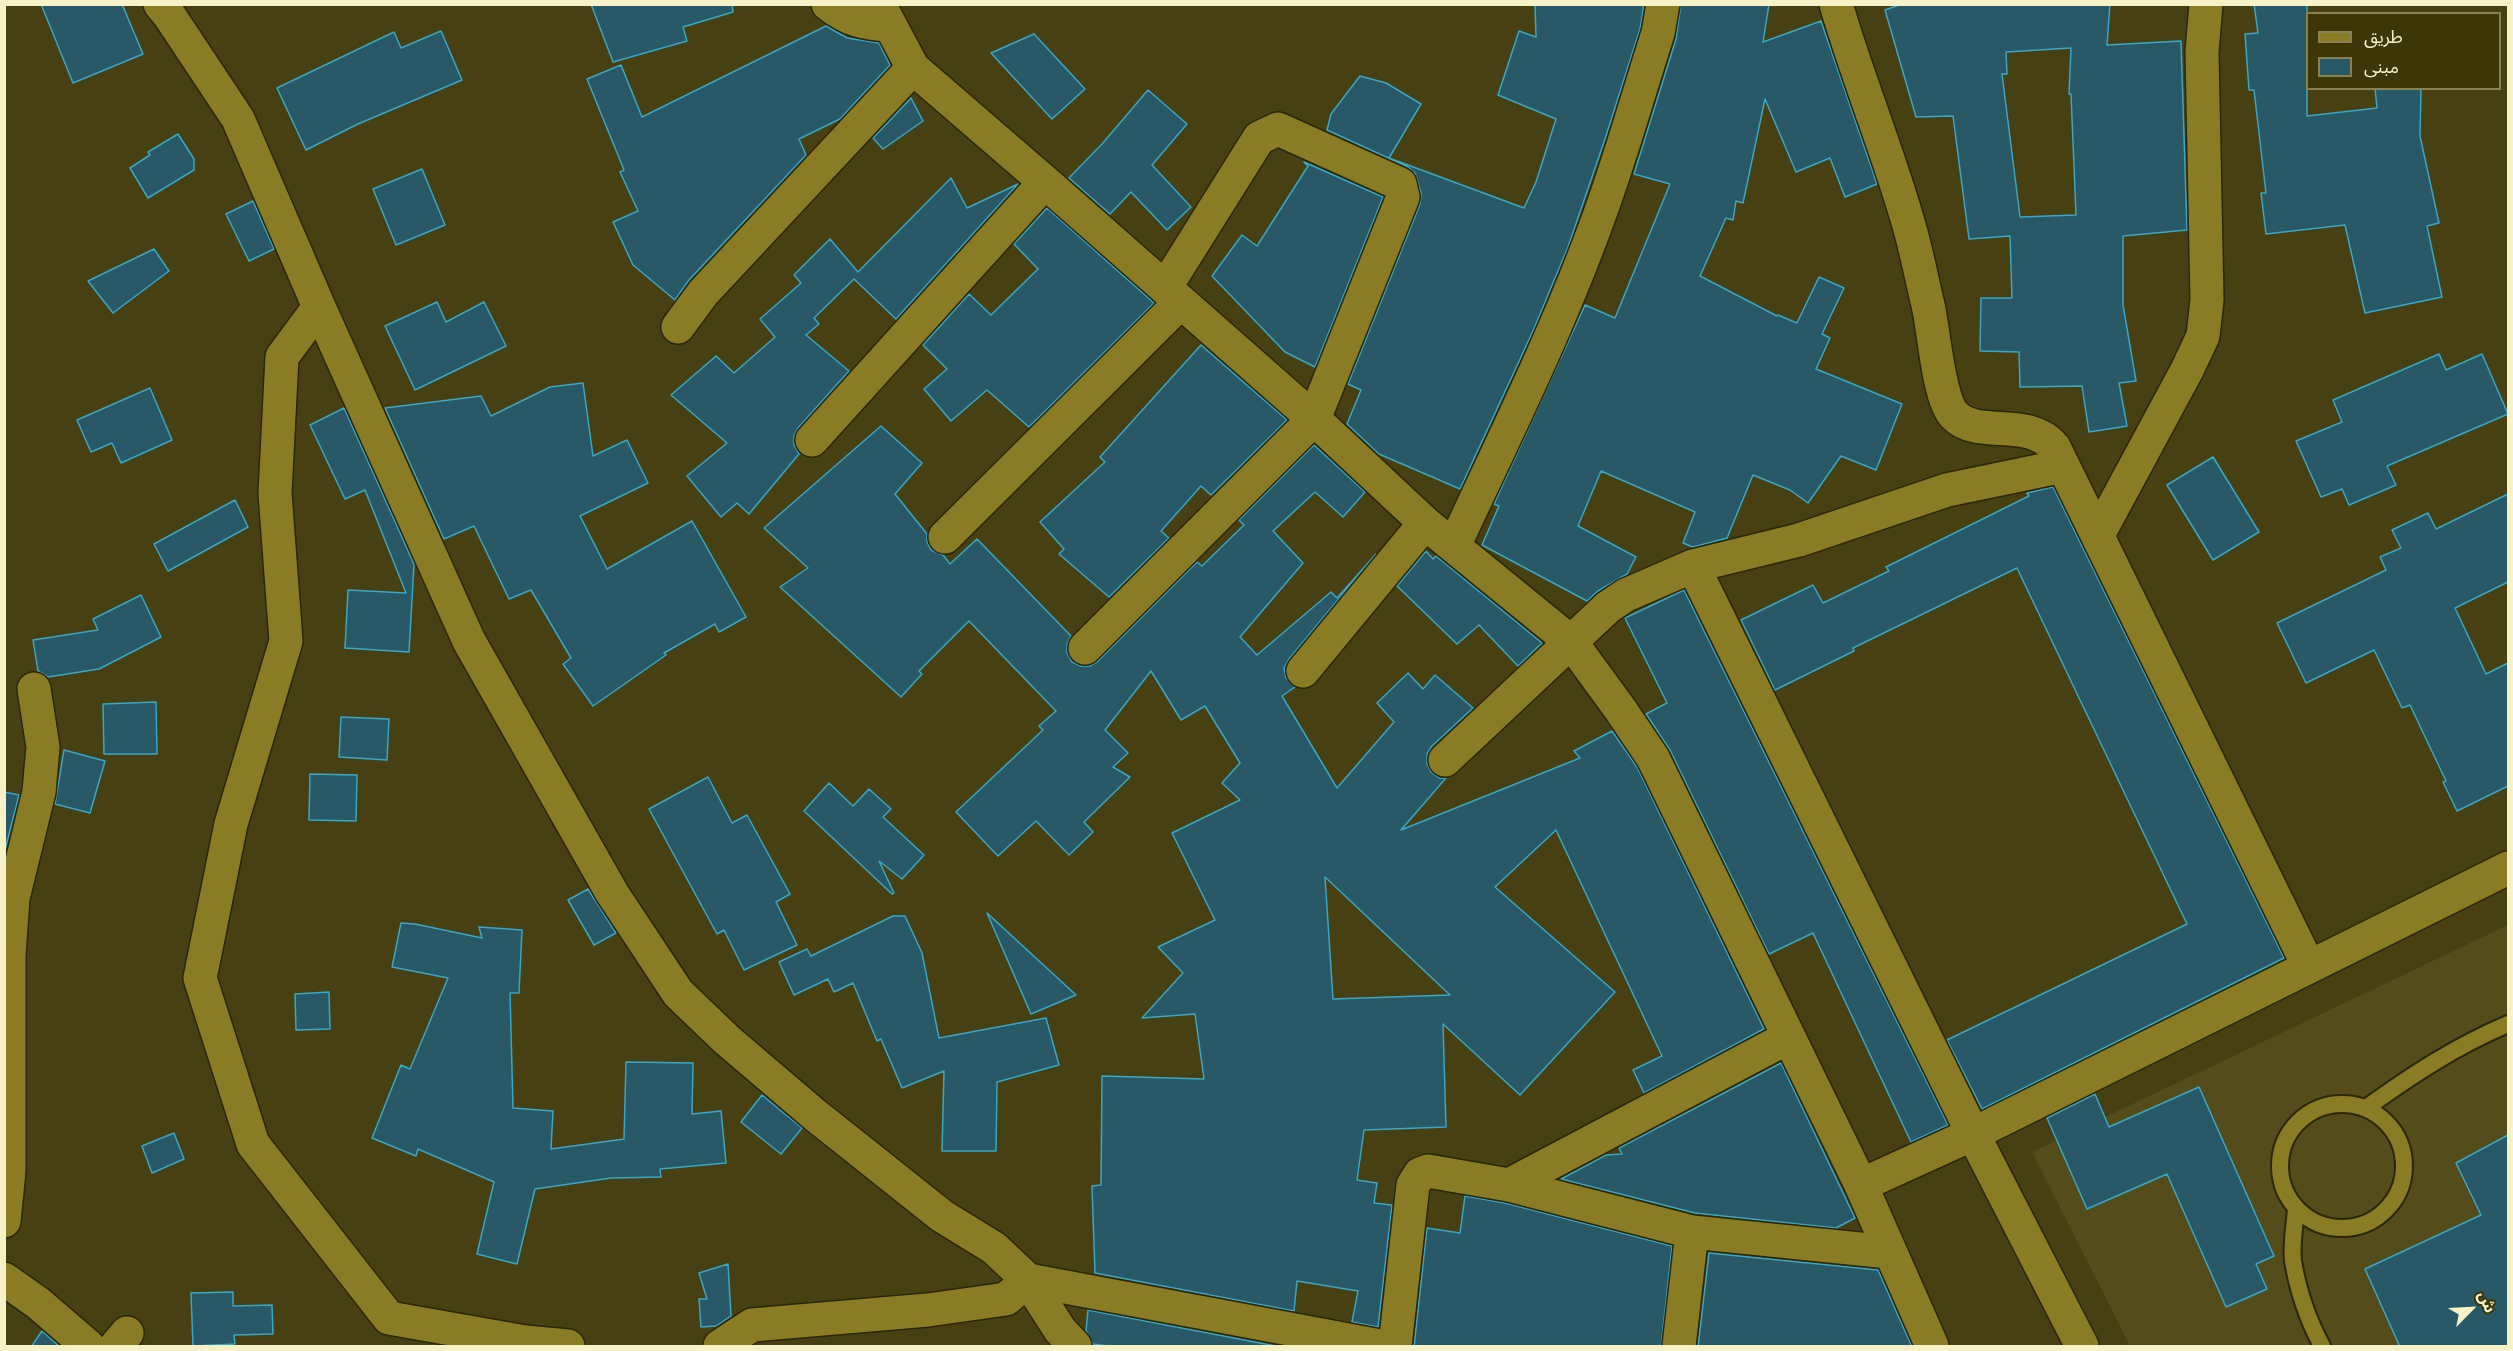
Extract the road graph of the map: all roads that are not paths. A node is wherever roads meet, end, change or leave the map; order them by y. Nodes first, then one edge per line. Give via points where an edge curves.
1 (160, 4) edge
2 (828, 4) edge
3 (1663, 4) edge
4 (2206, 4) edge
5 (1829, 7) edge
6 (884, 15) edge
7 (913, 68) junction
8 (1045, 182) junction
9 (1173, 295) junction
10 (319, 307) junction
11 (678, 327) dead end
12 (1314, 419) junction
13 (812, 440) dead end
14 (2063, 466) junction
15 (1425, 523) junction
16 (2098, 535) junction
17 (945, 537) dead end
18 (1454, 546) junction
19 (1693, 566) junction
20 (1571, 642) junction
21 (1085, 648) dead end
22 (1303, 671) dead end
23 (34, 689) dead end
24 (1446, 760) dead end
25 (2508, 868) edge
26 (2309, 967) junction
27 (2508, 1024) edge
28 (1789, 1037) junction
29 (2366, 1108) junction
30 (1973, 1134) junction
31 (1509, 1185) junction
32 (1861, 1185) junction
33 (2296, 1208) junction
34 (4, 1221) edge
35 (1692, 1232) junction
36 (1889, 1252) junction
37 (4, 1279) edge
38 (1028, 1281) junction
39 (87, 1347) edge
40 (568, 1347) edge
41 (720, 1347) edge
42 (1075, 1347) edge
43 (1380, 1347) edge
44 (1395, 1347) edge
45 (1679, 1347) edge
46 (1932, 1347) edge
47 (2082, 1347) edge
48 (2322, 1347) edge

1 - 10 street via 238,119
2 - 6 street via 861,23
3 - 18 street via 1658,33 1601,211 1538,365
4 - 16 street via 2202,52 2207,300 2202,336
5 - 14 street via 1911,229 1941,379 1952,413 1962,421 2046,437
6 - 7 street
7 - 8 street
7 - 11 street via 703,293
8 - 9 street
8 - 13 street
9 - 12 street
9 - 12 street via 1259,138 1267,133 1278,129 1400,184 1403,197
9 - 17 street
10 - 38 street via 469,641 612,892 678,993 816,1115 942,1216 994,1248
10 - 40 street via 282,357 275,493 286,641 231,824 200,978 253,1144 389,1318
12 - 15 street
12 - 21 street
14 - 16 street
14 - 19 street via 1947,490 1799,540
15 - 18 street
15 - 22 street
16 - 26 street
18 - 20 street
19 - 20 street via 1626,595
19 - 30 street
20 - 24 street
20 - 28 street via 1653,758
23 - 34 street via 43,747 39,792 13,898 9,955 9,1171
25 - 26 street
26 - 30 street
27 - 29 lane via 2468,1041 2418,1070
28 - 31 street
28 - 32 street
29 - 33 lane via 2326,1105 2294,1126 2284,1144 2281,1171 2287,1195
29 - 33 lane via 2394,1131 2405,1168 2402,1185 2386,1210 2367,1224 2338,1228 2320,1224
30 - 32 street
30 - 47 street
31 - 35 street
31 - 44 street via 1433,1170 1416,1178
32 - 36 street
33 - 48 lane via 2293,1259 2310,1323
35 - 36 street
35 - 45 street
36 - 46 street
37 - 39 street
38 - 41 street via 1006,1299 928,1310 752,1325
38 - 42 street
38 - 43 street

